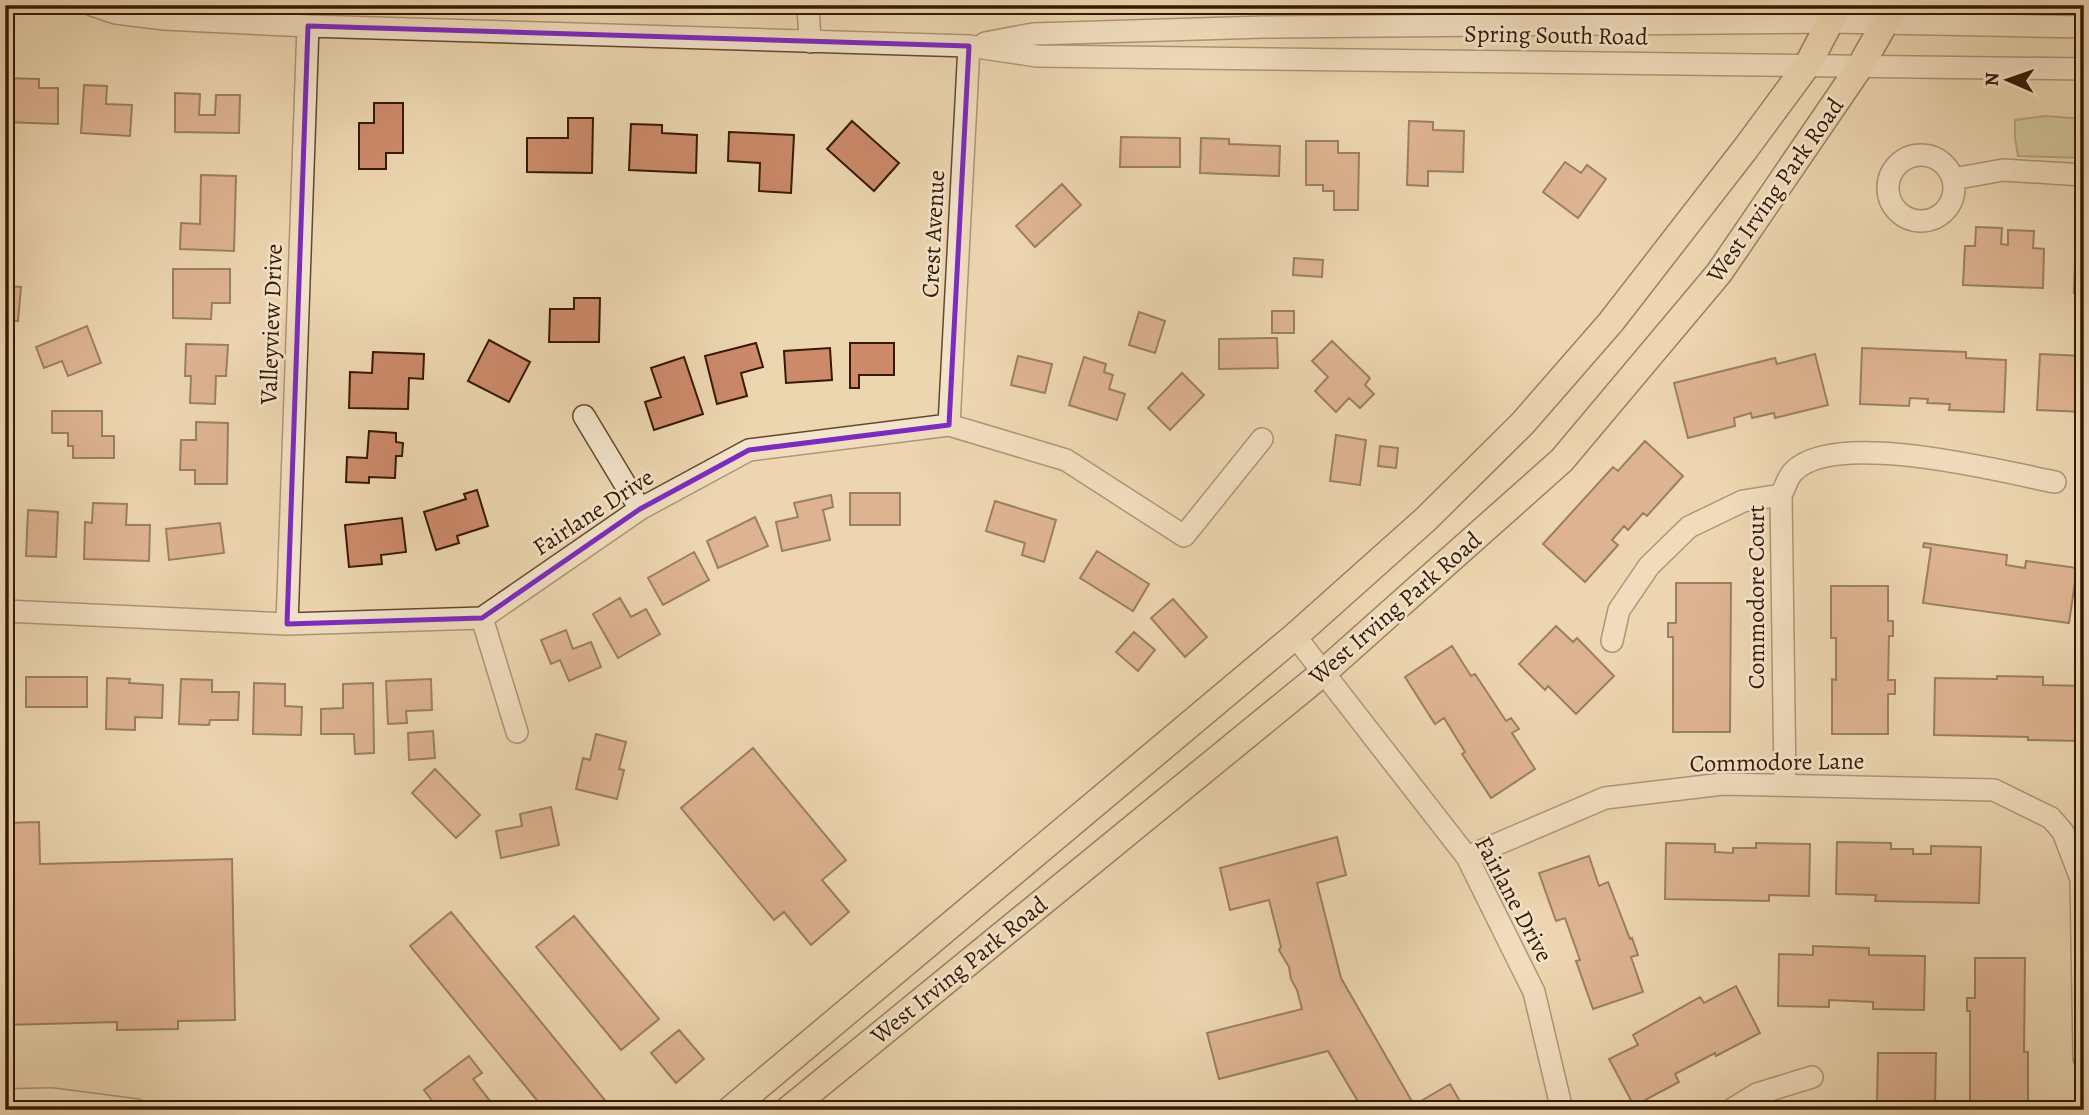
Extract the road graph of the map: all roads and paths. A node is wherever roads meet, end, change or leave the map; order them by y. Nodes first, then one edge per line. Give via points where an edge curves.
1 (92, 5) edge
2 (808, 5) edge
3 (116, 9) edge
4 (1836, 13) edge
5 (1891, 14) edge
6 (308, 26) junction
7 (2084, 27) edge
8 (810, 42) junction
9 (969, 46) junction
10 (1808, 64) junction
11 (1861, 65) junction
12 (2084, 69) edge
13 (2084, 175) edge
14 (1953, 179) dead end
15 (584, 416) dead end
16 (949, 425) junction
17 (1262, 439) dead end
18 (2056, 482) dead end
19 (1781, 495) junction
20 (640, 509) junction
21 (5, 611) edge
22 (482, 618) junction
23 (287, 624) junction
24 (1295, 636) junction
25 (1612, 641) dead end
26 (1324, 672) junction
27 (517, 732) dead end
28 (1784, 784) junction
29 (1466, 857) junction
30 (2084, 1058) edge
31 (1812, 1077) dead end
32 (5, 1100) edge
33 (136, 1110) edge
34 (730, 1110) edge
35 (788, 1110) edge
36 (1562, 1110) edge
37 (1731, 1110) edge

1 - 3 street, Spring South Road
2 - 8 street
3 - 6 street, Spring South Road via 164,19
4 - 5 street, Spring South Road
4 - 9 street, Spring South Road via 1033,33
4 - 10 main road, West Irving Park Road
5 - 7 street, Spring South Road
5 - 11 main road, West Irving Park Road
6 - 8 street, Spring South Road
6 - 23 street, Valleyview Drive
8 - 9 street, Spring South Road
9 - 10 street, Spring South Road via 1037,56
9 - 16 street, Crest Avenue
10 - 11 street, Spring South Road
10 - 24 main road, West Irving Park Road via 1611,323 1523,423 1426,519
11 - 12 street, Spring South Road
11 - 26 main road, West Irving Park Road via 1720,273 1562,460
13 - 14 street via 2003,170
15 - 20 street
16 - 17 street, Fairlane Drive via 1066,460 1184,536
16 - 20 street, Fairlane Drive via 749,450
18 - 19 street, Commodore Court via 1917,455 1851,454 1813,459 1793,472
19 - 25 street via 1743,501 1689,527 1649,566 1619,610
19 - 28 street, Commodore Court
20 - 22 street, Fairlane Drive
21 - 23 street
22 - 23 street
22 - 27 street
24 - 26 street, Fairlane Drive
24 - 34 main road, West Irving Park Road
26 - 29 street, Fairlane Drive
26 - 35 main road, West Irving Park Road
28 - 29 street, Commodore Lane via 1723,784 1605,798
28 - 30 street, Commodore Lane via 1994,790 2051,818 2063,832 2081,879
29 - 36 street, Fairlane Drive via 1534,992
31 - 37 street via 1757,1094
32 - 33 street via 51,1099

